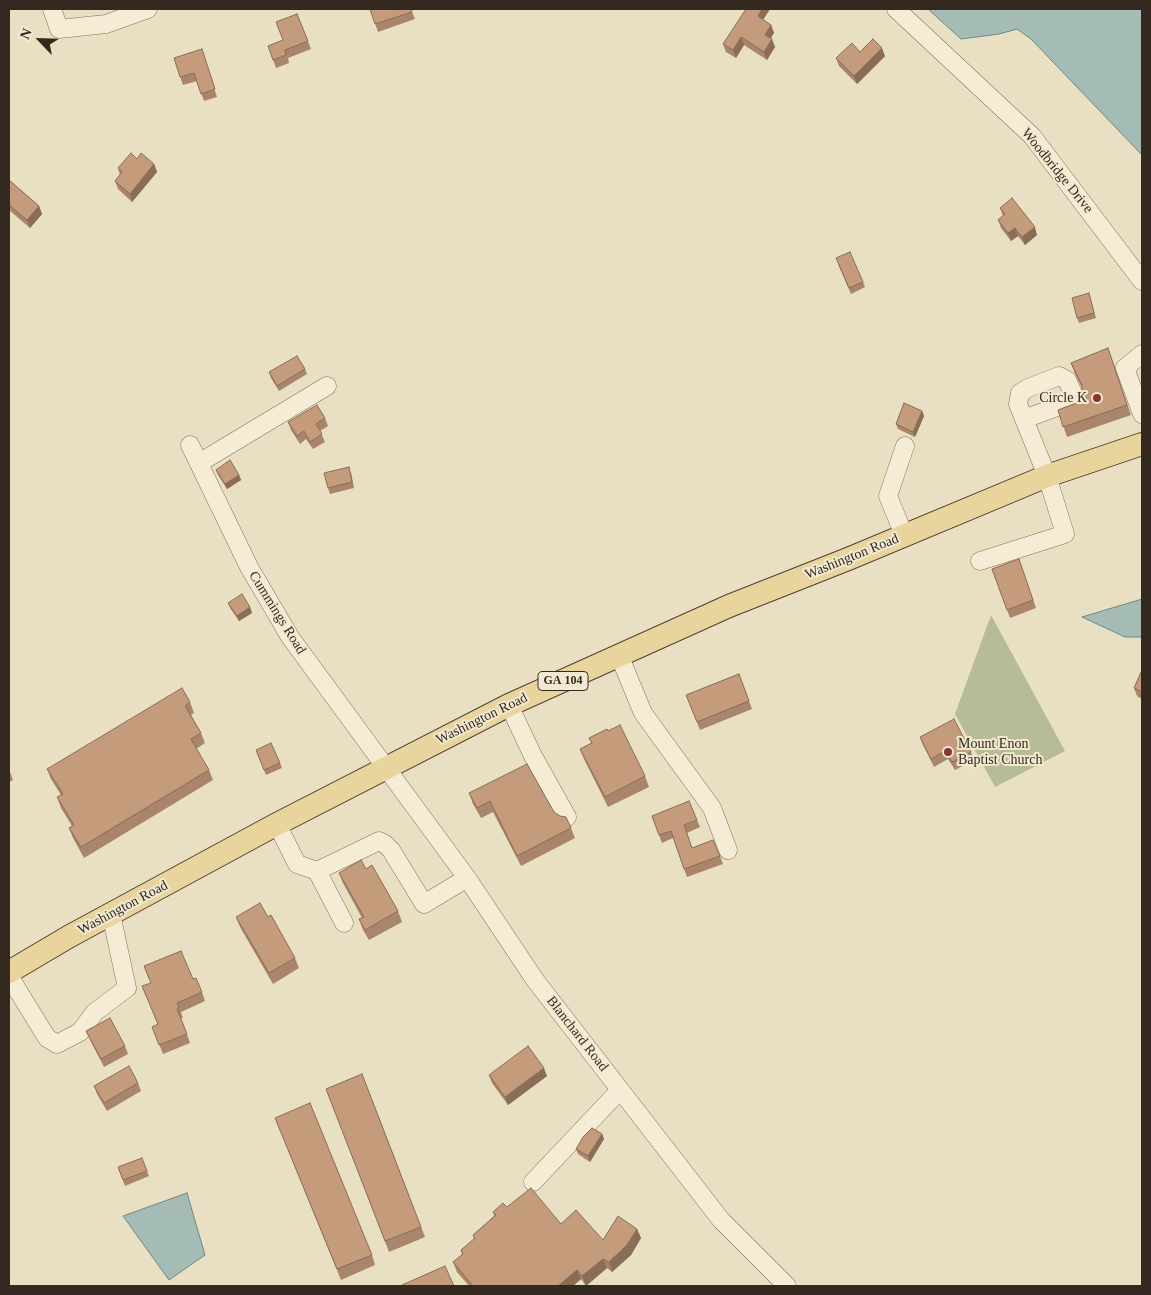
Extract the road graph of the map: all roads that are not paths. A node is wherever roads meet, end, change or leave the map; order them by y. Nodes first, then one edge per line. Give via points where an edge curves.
1 (52, 9) edge
2 (148, 9) edge
3 (896, 9) edge
4 (1142, 281) edge
5 (1142, 354) edge
6 (327, 386) dead end
7 (1142, 414) edge
8 (1024, 419) dead end
9 (1142, 444) edge
10 (190, 445) dead end
11 (905, 446) dead end
12 (199, 463) junction
13 (1047, 476) junction
14 (904, 535) junction
15 (980, 561) dead end
16 (619, 656) junction
17 (509, 705) junction
18 (386, 767) junction
19 (567, 817) edge
20 (277, 824) junction
21 (728, 850) dead end
22 (317, 871) junction
23 (467, 878) junction
24 (111, 914) junction
25 (344, 923) dead end
26 (9, 972) edge
27 (9, 976) edge
28 (620, 1090) junction
29 (534, 1182) dead end
30 (787, 1286) edge

1 - 2 street via 59,29 106,24
3 - 4 street, Woodbridge Drive via 1032,136
5 - 7 street via 1125,368
6 - 12 street
8 - 13 street
9 - 13 main road, Washington Road / GA 104
10 - 12 street, Cummings Road
11 - 14 street via 888,496
12 - 18 street, Cummings Road via 249,566 290,637
13 - 14 main road, Washington Road / GA 104
13 - 15 street via 1065,534
14 - 16 main road, Washington Road / GA 104 via 729,606
16 - 17 main road, Washington Road / GA 104
16 - 21 street via 643,713 712,808
17 - 18 main road, Washington Road / GA 104
17 - 19 street
18 - 20 main road, Washington Road / GA 104
18 - 23 street, Blanchard Road
20 - 22 street via 298,864
20 - 24 main road, Washington Road / GA 104
22 - 23 street via 379,842 391,850 424,904
22 - 25 street
23 - 28 street, Blanchard Road via 535,980
24 - 26 main road, Washington Road / GA 104
24 - 27 street via 128,988 95,1012 80,1032 57,1044 47,1038
28 - 29 street
28 - 30 street, Blanchard Road via 721,1220

